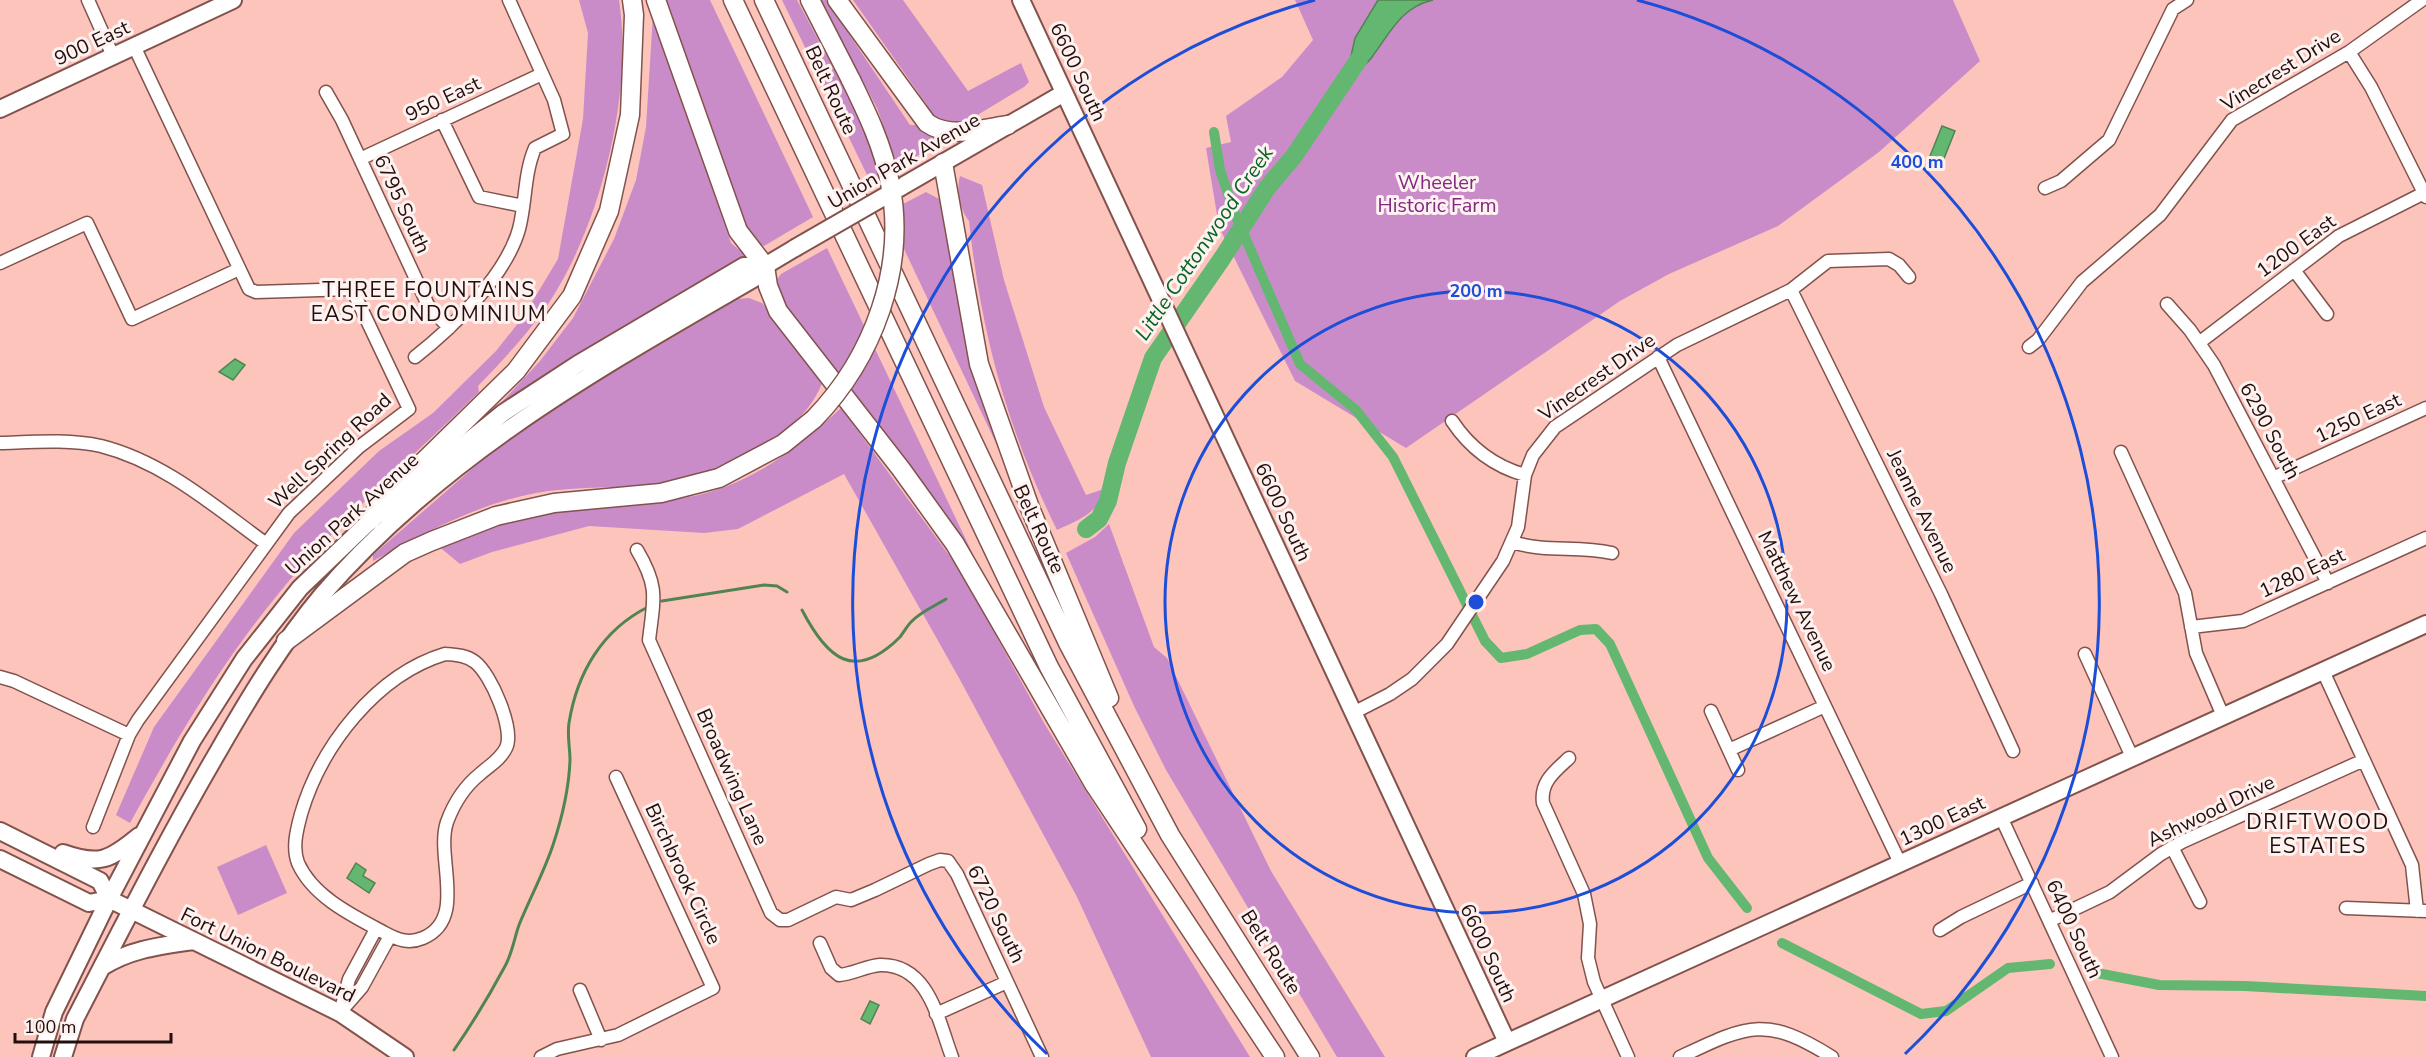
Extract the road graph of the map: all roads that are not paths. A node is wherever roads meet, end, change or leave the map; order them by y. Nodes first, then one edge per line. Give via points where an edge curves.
1 (88, 0) edge
2 (233, 0) edge
3 (508, 0) edge
4 (632, 0) edge
5 (656, 0) edge
6 (734, 0) edge
7 (764, 0) edge
8 (810, 0) edge
9 (837, 0) edge
10 (1022, 0) edge
11 (2187, 0) edge
12 (2422, 0) edge
13 (134, 46) junction
14 (2349, 52) junction
15 (113, 56) junction
16 (543, 74) junction
17 (326, 92) dead end
18 (1064, 93) junction
19 (0, 109) edge
20 (442, 120) junction
21 (1008, 126) junction
22 (360, 159) junction
23 (943, 163) junction
24 (2045, 188) dead end
25 (2425, 195) edge
26 (522, 206) junction
27 (0, 263) edge
28 (765, 266) junction
29 (237, 270) junction
30 (2294, 270) junction
31 (1909, 277) dead end
32 (1791, 290) junction
33 (2168, 304) dead end
34 (2327, 314) dead end
35 (449, 328) junction
36 (2200, 342) junction
37 (2029, 347) dead end
38 (415, 357) dead end
39 (1658, 357) junction
40 (2426, 408) edge
41 (1452, 421) dead end
42 (0, 443) edge
43 (2121, 452) dead end
44 (1525, 475) junction
45 (2273, 478) junction
46 (371, 520) junction
47 (2426, 538) edge
48 (1512, 542) junction
49 (265, 543) junction
50 (637, 549) dead end
51 (1612, 553) dead end
52 (2328, 583) junction
53 (2426, 624) edge
54 (2191, 627) junction
55 (286, 641) junction
56 (2085, 654) dead end
57 (2323, 671) junction
58 (0, 677) edge
59 (1825, 706) junction
60 (1711, 711) dead end
61 (1353, 713) junction
62 (2223, 716) junction
63 (129, 735) junction
64 (1729, 750) junction
65 (2013, 751) dead end
66 (2132, 757) junction
67 (1569, 758) dead end
68 (2364, 760) junction
69 (1738, 770) dead end
70 (616, 777) dead end
71 (1151, 799) junction
72 (2001, 817) junction
73 (93, 827) dead end
74 (146, 829) junction
75 (0, 831) edge
76 (2172, 847) junction
77 (35, 848) junction
78 (0, 859) edge
79 (1900, 863) junction
80 (2032, 883) junction
81 (875, 890) joint
82 (109, 899) junction
83 (2200, 902) dead end
84 (2346, 908) dead end
85 (132, 911) junction
86 (2421, 911) edge
87 (2049, 921) junction
88 (376, 928) junction
89 (1940, 930) dead end
90 (390, 936) junction
91 (193, 941) junction
92 (820, 943) dead end
93 (101, 968) junction
94 (1007, 982) junction
95 (580, 990) dead end
96 (1601, 999) junction
97 (340, 1013) junction
98 (936, 1014) junction
99 (601, 1040) junction
100 (1507, 1042) junction
101 (41, 1057) edge
102 (63, 1057) edge
103 (405, 1057) edge
104 (541, 1057) edge
105 (952, 1057) edge
106 (1042, 1057) edge
107 (1275, 1057) edge
108 (1310, 1057) edge
109 (1475, 1057) edge
110 (1628, 1057) edge
111 (1680, 1057) edge
112 (1832, 1057) edge
113 (2112, 1057) edge

1 - 15 street
2 - 13 main road, 900 East
3 - 16 street
4 - 46 highway via 630,115 609,211 572,296 516,371 378,506
5 - 28 highway via 738,231
6 - 107 highway via 1049,667 1151,855
7 - 71 highway, Belt Route via 1068,643
8 - 55 highway, bridge via 883,151 894,221 884,299 863,356 836,397 783,444 719,478 661,493 554,503 496,516 432,541 405,553
9 - 21 highway via 935,129 964,132
10 - 18 main road, 6600 South
11 - 24 street via 2173,9 2109,140 2061,181
12 - 14 street, Vinecrest Drive
13 - 15 main road, 900 East
13 - 29 street, Well Spring Road
14 - 25 street via 2372,87
14 - 37 street, Vinecrest Drive via 2232,120 2160,215 2082,282
15 - 19 main road, 900 East
16 - 20 street, 950 East
16 - 26 street via 564,134 535,148
17 - 22 street, 6795 South
18 - 21 main road, Union Park Avenue
18 - 61 main road, 6600 South
20 - 22 street, 950 East
20 - 26 street via 479,197
21 - 23 main road, Union Park Avenue
22 - 35 street, 6795 South via 428,305
23 - 28 main road, Union Park Avenue, bridge
23 - 71 highway via 979,364 1030,508
25 - 30 street, 1200 East via 2345,232
26 - 35 street via 513,245 491,279
27 - 29 street via 87,223 132,318
28 - 46 main road, Union Park Avenue via 744,266 553,379 477,432
28 - 55 main road, Union Park Avenue via 753,279 541,405 462,462 366,548
28 - 107 highway via 778,311 955,544 1094,784
29 - 49 street, Well Spring Road via 249,289 256,292 352,289 409,409 338,466 289,513
30 - 34 street
30 - 36 street, 1200 East
31 - 32 street, Vinecrest Drive via 1888,259 1833,260
32 - 39 street, Vinecrest Drive via 1696,334
32 - 65 street, Jeanne Avenue via 1921,552
33 - 36 street, 6290 South
35 - 38 street
36 - 45 street, 6290 South
39 - 44 street, Vinecrest Drive via 1554,427 1533,455
39 - 59 street, Matthew Avenue
40 - 45 street, 1250 East
41 - 44 street via 1491,462
42 - 49 street via 62,441 100,446 126,455 161,469
43 - 54 street via 2182,586
44 - 48 street, Vinecrest Drive via 1518,527
45 - 52 street, 6290 South
46 - 74 main road, Union Park Avenue via 313,574 244,659 192,741
47 - 52 street, 1280 East
48 - 51 street via 1536,549 1578,548
48 - 61 street, Vinecrest Drive via 1435,658 1390,694
49 - 63 street, Well Spring Road
50 - 81 street, Broadwing Lane via 651,572 655,590 649,640 771,913 780,920 788,920 836,897 851,900
52 - 54 street, 1280 East via 2243,621
53 - 57 main road, 1300 East
54 - 62 street via 2199,662
55 - 85 main road, Union Park Avenue via 192,797
56 - 66 street
57 - 62 main road, 1300 East
57 - 68 street
58 - 63 street
59 - 64 street
59 - 79 street, Matthew Avenue
60 - 64 street
61 - 100 main road, 6600 South
62 - 66 main road, 1300 East
63 - 73 street, Well Spring Road
64 - 69 street
66 - 72 main road, 1300 East
67 - 96 street via 1547,780 1543,803 1587,901 1589,965
68 - 76 street, Ashwood Drive
68 - 86 street via 2412,866
70 - 99 street, Birchbrook Circle via 713,988
71 - 108 highway, Belt Route
72 - 79 main road, 1300 East
72 - 80 street, 6400 South
74 - 77 main road via 105,860 87,861
74 - 82 main road, Union Park Avenue
75 - 77 main road, Fort Union Boulevard
76 - 83 street
76 - 87 street, Ashwood Drive via 2116,889
77 - 82 main road, Fort Union Boulevard via 100,881
78 - 82 main road, Fort Union Boulevard via 89,903
79 - 96 main road, 1300 East
80 - 87 street, 6400 South
80 - 89 street
81 - 94 street, 6720 South via 929,864 948,861
82 - 85 main road, Fort Union Boulevard
82 - 101 main road, Union Park Avenue via 54,1012
84 - 86 street
85 - 91 main road, Fort Union Boulevard
85 - 93 main road, Union Park Avenue
87 - 113 street, 6400 South
88 - 90 street
88 - 90 street via 324,897 304,873 295,850 304,804 342,733 384,689 431,659 445,654 468,658 485,670 491,682 507,728 507,746 496,762 468,785 447,823 444,839 448,906 439,927 412,942
88 - 97 street via 349,979
90 - 97 street via 362,987
91 - 93 main road via 142,948
91 - 97 main road, Fort Union Boulevard
92 - 98 street via 831,968 839,975 877,965 895,966 913,974 924,985
93 - 102 main road, Union Park Avenue via 75,1019
94 - 98 street
94 - 106 street, 6720 South
95 - 99 street
96 - 100 main road, 1300 East
96 - 110 street
97 - 103 main road, Fort Union Boulevard
98 - 105 street
99 - 104 street via 557,1049
100 - 109 main road, 1300 East
111 - 112 street via 1734,1032 1762,1028 1794,1035

